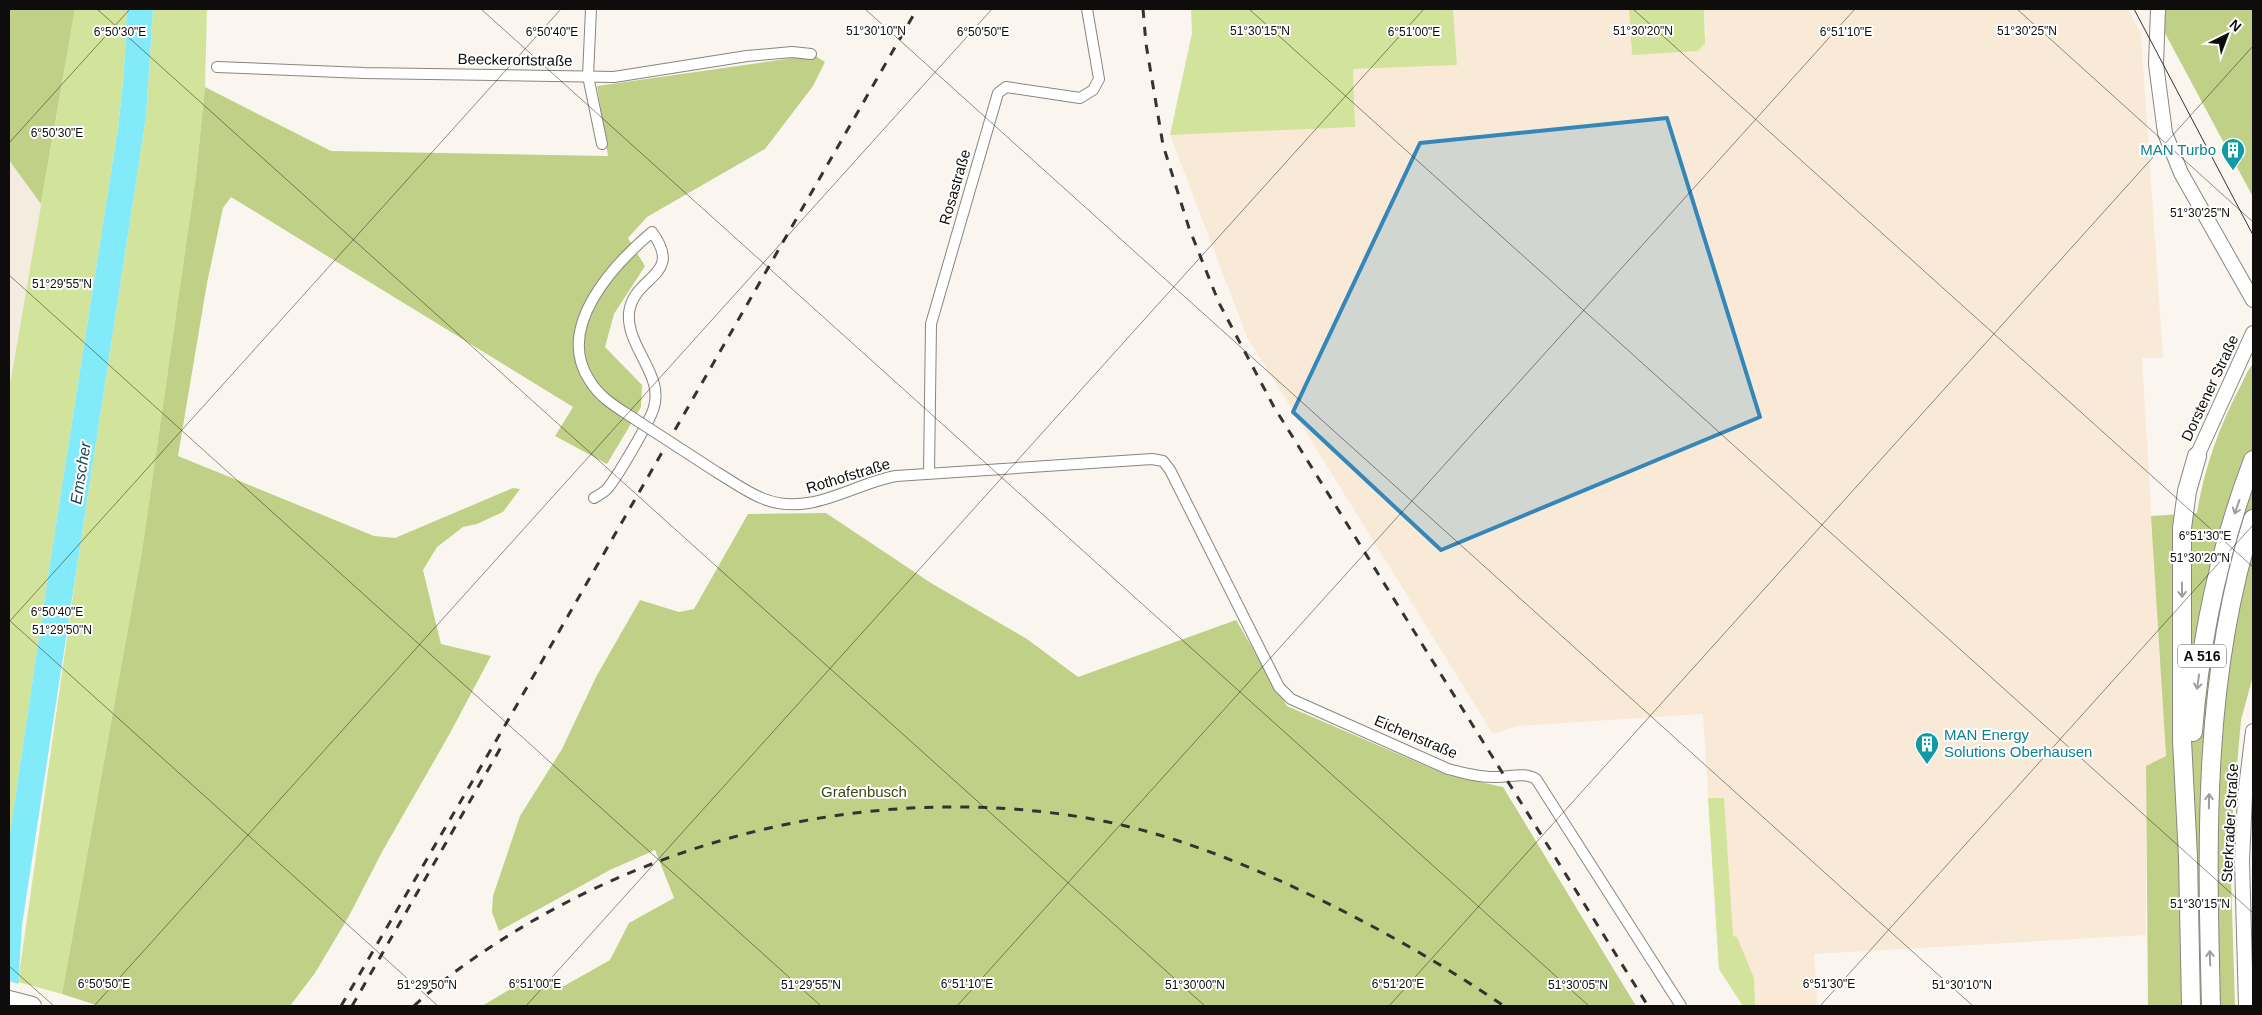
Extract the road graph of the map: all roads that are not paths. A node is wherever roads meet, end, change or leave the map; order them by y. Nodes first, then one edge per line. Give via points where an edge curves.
1 (591, 9) edge
2 (1087, 9) edge
3 (2158, 9) edge
4 (811, 54) dead end
5 (217, 67) dead end
6 (588, 76) junction
7 (602, 144) dead end
8 (2253, 300) edge
9 (2253, 333) edge
10 (2197, 456) joint
11 (2253, 460) edge
12 (1163, 461) joint
13 (929, 473) junction
14 (594, 498) dead end
15 (2253, 519) edge
16 (2253, 731) edge
17 (2188, 857) junction
18 (2250, 979) edge
19 (9, 1000) edge
20 (32, 1006) edge
21 (1681, 1006) edge
22 (2191, 1006) edge
23 (2211, 1006) edge
24 (2246, 1006) edge

1 - 6 street
2 - 13 street, Rosastraße via 1099,79 1093,90 1080,98 1006,87 998,94 931,324
3 - 8 street via 2156,64 2165,133 2181,173
4 - 6 street, Beeckerortstraße via 792,52 747,56 614,77
5 - 6 street, Beeckerortstraße
6 - 7 street
9 - 10 street, Dorstener Straße
10 -> 17 highway via 2187,491 2182,528 2182,740
11 -> 17 highway, A 516 via 2230,527 2206,632 2194,722
12 - 13 street, Rothofstraße via 1152,458
12 - 21 street, Eichenstraße via 1285,693 1291,699 1448,768 1494,778 1525,774 1536,779
13 - 14 street, Rothofstraße, bridge via 883,478 816,503 791,505 764,499 718,473 627,414 605,399 588,380 580,357 579,337 588,309 605,280 628,252 652,232 663,250 663,260 633,301 629,317 654,384 655,405 651,415 620,470 608,488
23 -> 15 highway, A 516 via 2209,772 2230,606
16 - 18 street, Sterkrader Straße via 2242,861
17 - 22 highway, A 516
18 - 24 street, Sterkrader Straße
19 - 20 highway

